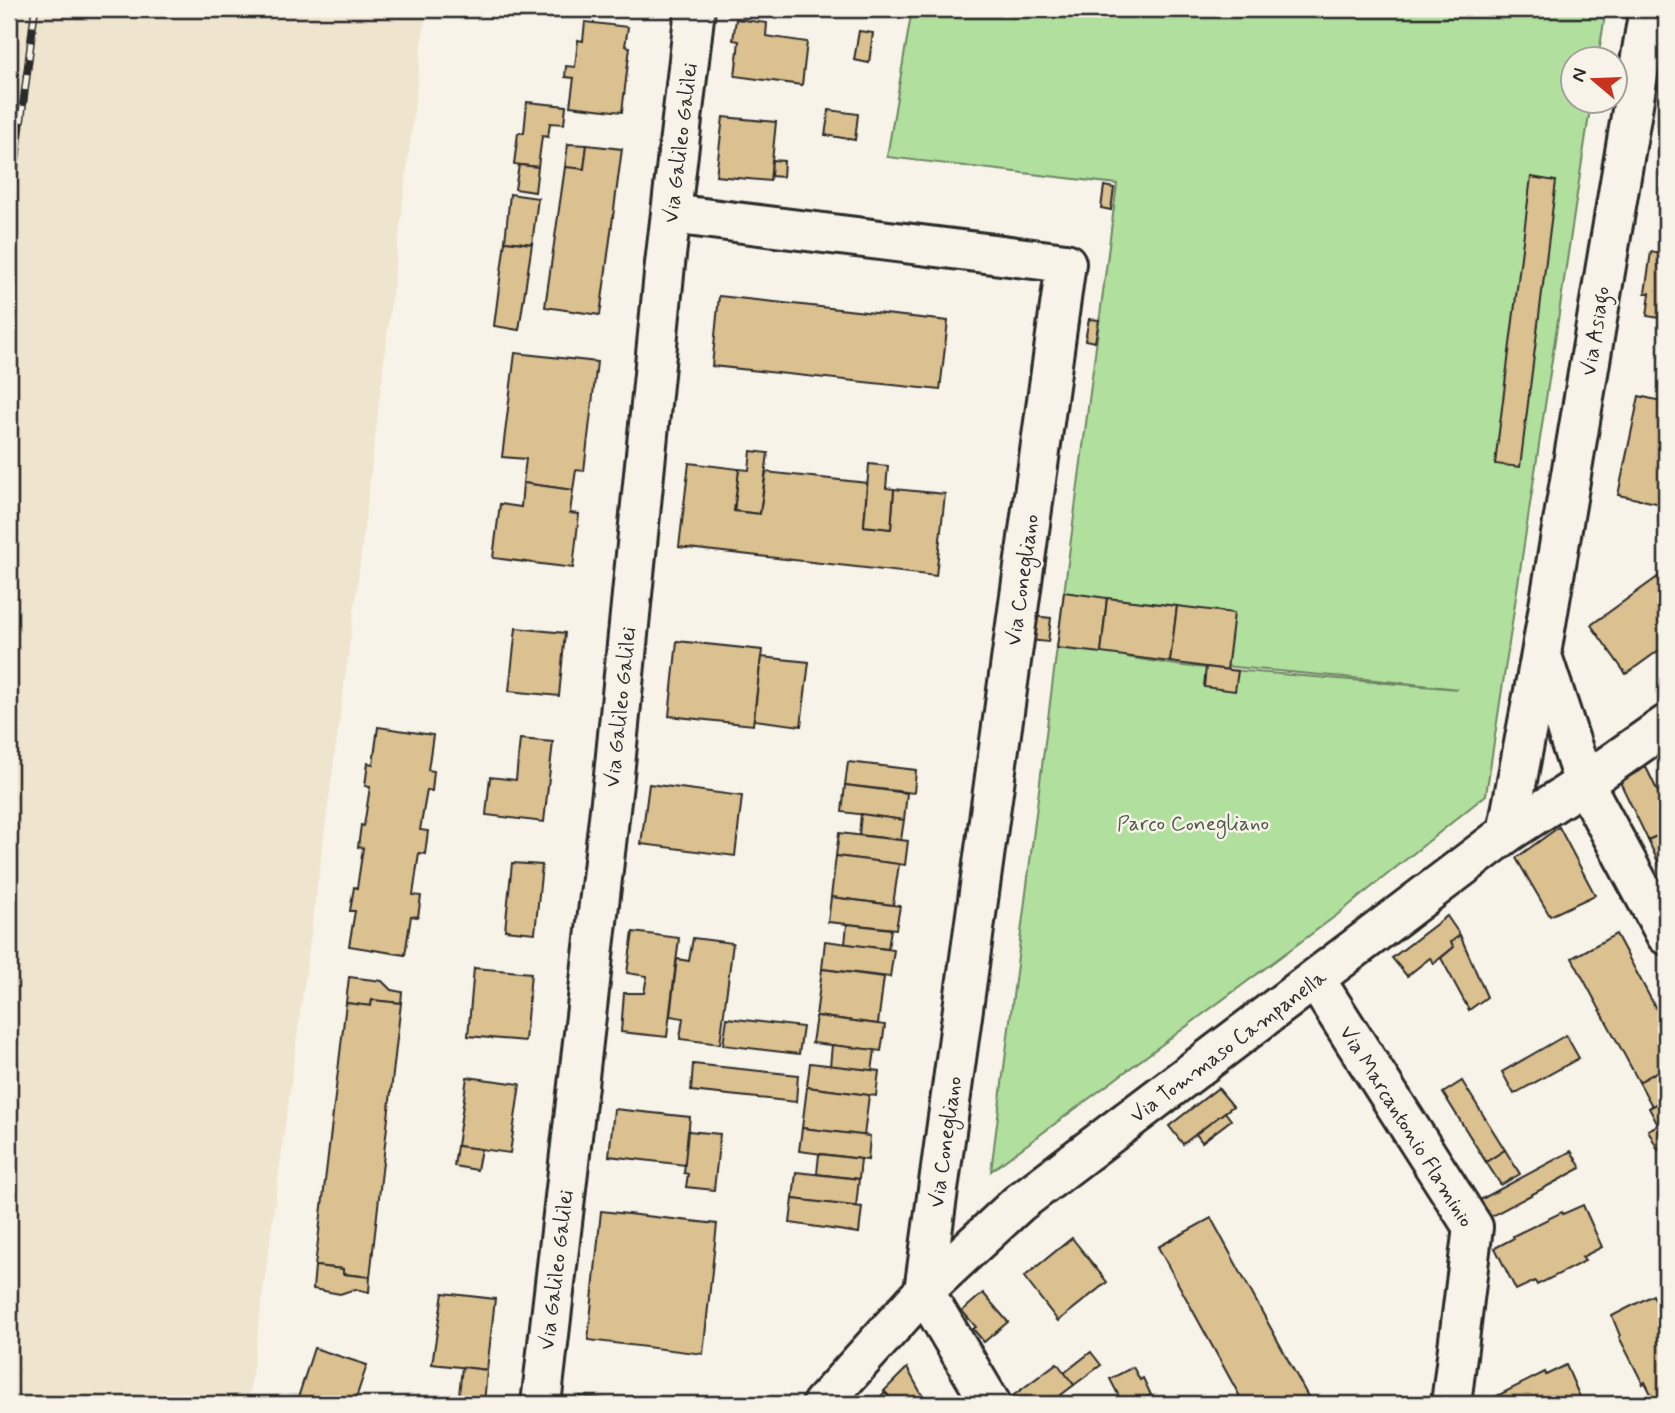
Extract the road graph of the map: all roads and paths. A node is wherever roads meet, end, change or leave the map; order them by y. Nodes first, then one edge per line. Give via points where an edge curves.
1 (695, 9) edge
2 (1649, 9) edge
3 (671, 214) junction
4 (1541, 654) junction
5 (1666, 725) edge
6 (1584, 783) junction
7 (1507, 833) junction
8 (1666, 935) edge
9 (1315, 979) junction
10 (924, 1291) junction
11 (541, 1404) edge
12 (822, 1404) edge
13 (991, 1404) edge
14 (1451, 1404) edge

1 - 3 street, Via Galileo Galilei
2 - 4 street, Via Asiago
3 - 10 street, Via Conegliano via 1066,263
3 - 11 street, Via Galileo Galilei via 614,775
4 - 6 street, Via Asiago
4 - 7 street, Via Asiago
5 - 6 street, Via Tommaso Campanella
6 - 7 street, Via Tommaso Campanella
6 - 8 street, Via Asiago
7 - 9 street, Via Tommaso Campanella
9 - 10 street, Via Tommaso Campanella via 1019,1203
9 - 14 street, Via Marcantonio Flaminio via 1473,1227
10 - 12 street, Via Tommaso Campanella
10 - 13 street

